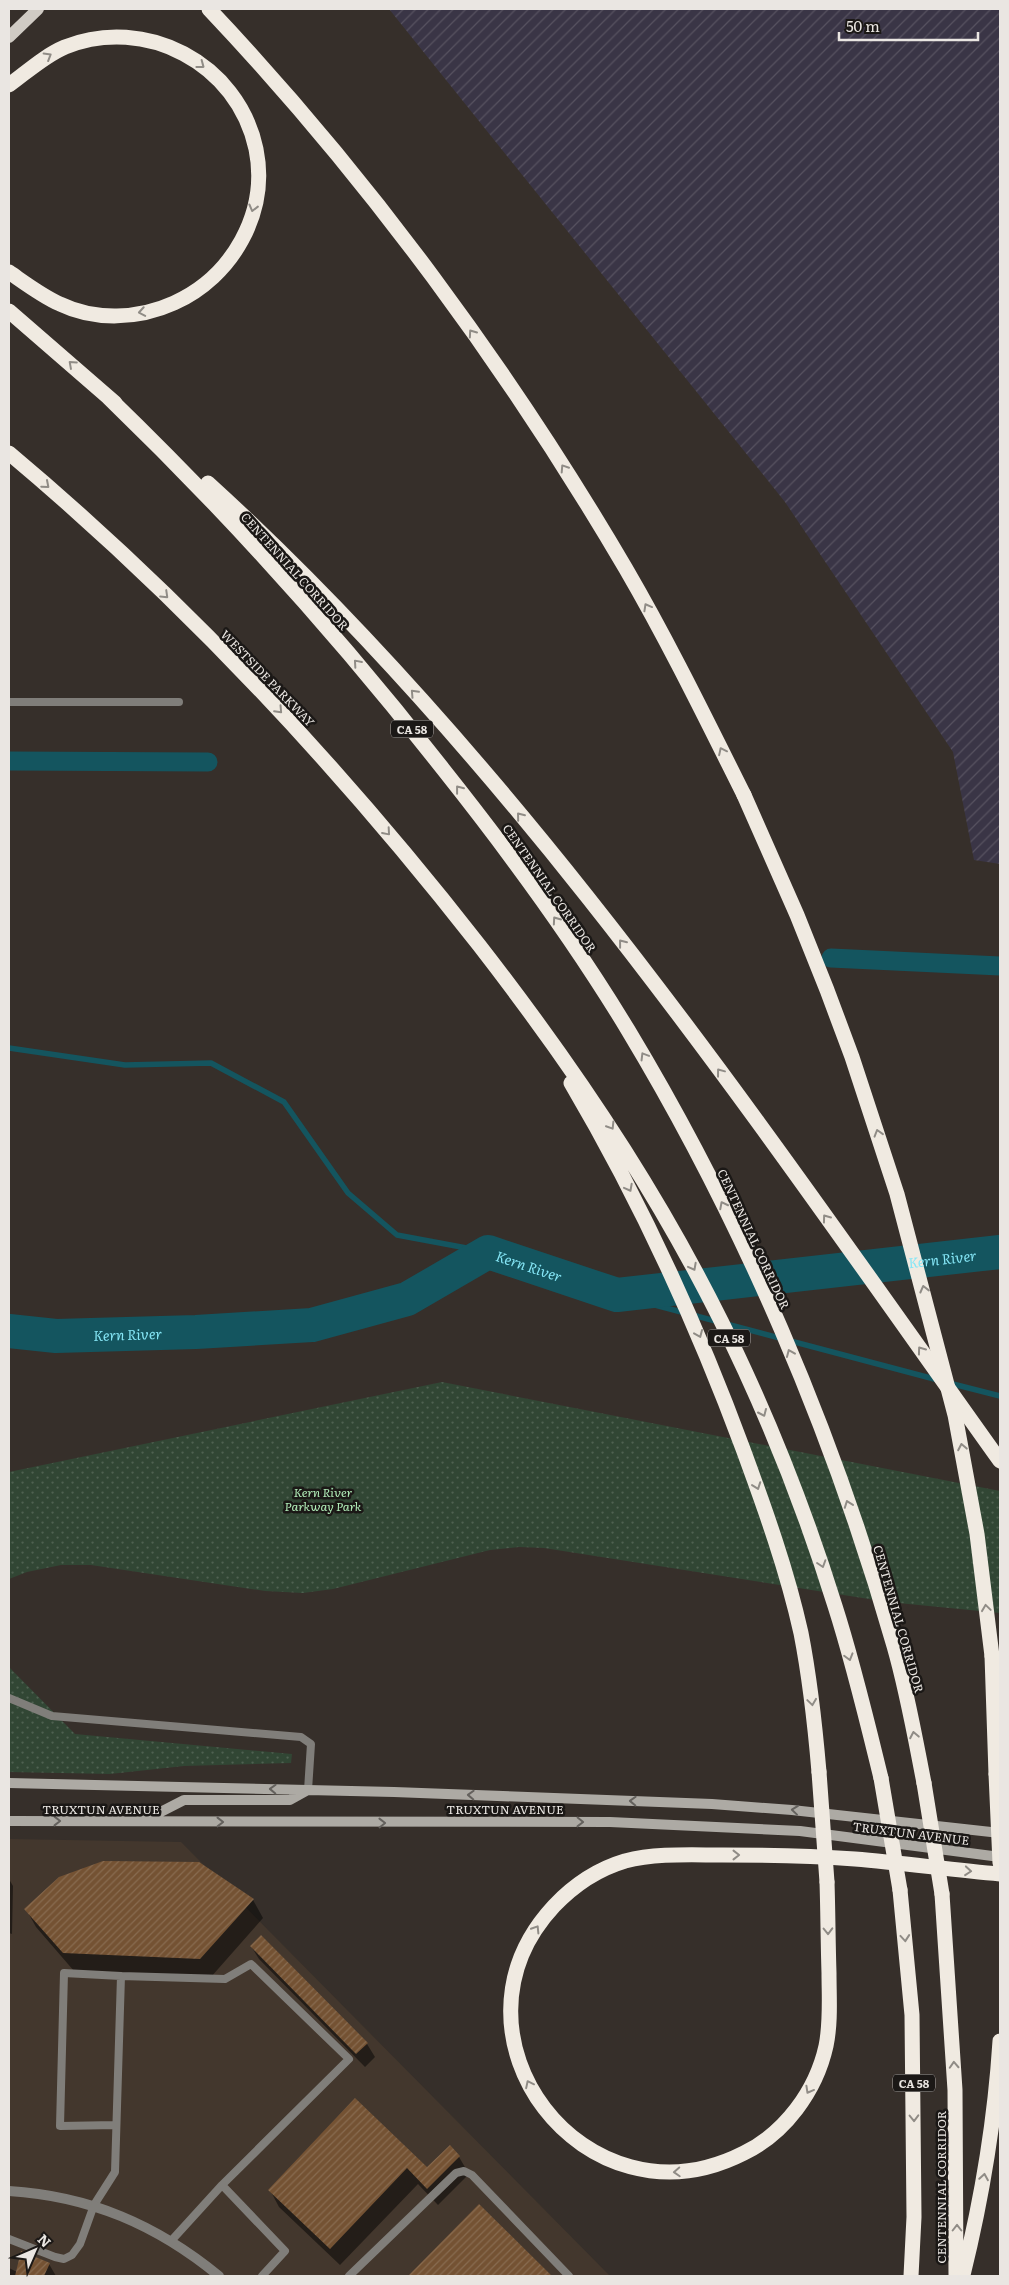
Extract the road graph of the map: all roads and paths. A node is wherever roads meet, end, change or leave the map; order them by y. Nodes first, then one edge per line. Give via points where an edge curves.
1 (38, 9) edge
2 (209, 9) edge
3 (9, 37) edge
4 (9, 85) edge
5 (9, 272) edge
6 (9, 311) edge
7 (108, 397) junction
8 (9, 453) edge
9 (9, 702) edge
10 (180, 702) dead end
11 (577, 1085) junction
12 (1000, 1461) edge
13 (9, 1698) edge
14 (9, 1783) edge
15 (308, 1790) junction
16 (9, 1820) edge
17 (142, 1822) junction
18 (1000, 1833) edge
19 (1000, 1857) edge
20 (1000, 1863) edge
21 (1000, 1874) edge
22 (121, 1976) junction
23 (1000, 2041) edge
24 (116, 2125) junction
25 (222, 2186) junction
26 (9, 2191) edge
27 (94, 2205) junction
28 (9, 2239) edge
29 (171, 2241) junction
30 (220, 2276) edge
31 (262, 2276) edge
32 (348, 2276) edge
33 (569, 2276) edge
34 (910, 2276) edge
35 (956, 2276) edge
36 (962, 2276) edge

1 - 3 main road
20 -> 2 highway, bridge via 992,1656 977,1534 955,1414 900,1204 870,1108 797,915 744,795 698,702 589,506 453,306 343,163
4 -> 5 highway via 50,55 82,42 121,36 160,42 202,65 226,88 251,133 258,174 252,214 231,259 209,282 184,299 122,316 92,314 60,305
7 -> 6 highway
12 -> 7 highway, bridge via 750,1111 513,806 417,697 287,560 230,503
35 -> 7 highway, CENTENNIAL CORRIDOR / CA 58, bridge via 955,2090 942,1894 904,1684 859,1534 799,1374 731,1221 668,1098 626,1027 518,866 412,730 326,628 181,468
8 -> 11 highway, WESTSIDE PARKWAY via 142,573 262,692 397,844 480,947
9 - 10 lane
11 -> 21 highway, bridge via 690,1314 760,1494 786,1571 810,1689 819,1772 828,1882 830,2014 826,2047 815,2078 806,2096 782,2126 732,2160 691,2171 656,2172 613,2162 585,2148 557,2124 529,2084 516,2052 512,2011 518,1970 531,1938 546,1914 594,1874 619,1863 646,1857 746,1855 858,1859
11 -> 34 highway, CA 58, bridge via 639,1172 675,1234 740,1361 796,1494 836,1610 881,1778 900,1890 912,2014 914,2217
13 - 15 lane via 52,1716 301,1737 311,1744
15 -> 14 main road, TRUXTUN AVENUE
15 - 17 main road via 290,1800 184,1800
18 -> 15 main road, TRUXTUN AVENUE via 712,1804
16 -> 17 main road, TRUXTUN AVENUE
17 -> 19 main road, TRUXTUN AVENUE via 488,1820 638,1823 800,1831
22 - 24 lane
22 - 24 lane via 64,1973 60,2126
22 - 25 lane via 225,1979 251,1964 349,2059
36 -> 23 highway via 990,2136
24 - 27 lane via 115,2172
25 - 29 lane
25 - 31 lane via 285,2251
26 - 27 street
27 - 28 lane via 77,2250 64,2259
27 - 29 street via 132,2220
29 - 30 street
32 - 33 lane via 456,2173 464,2170

